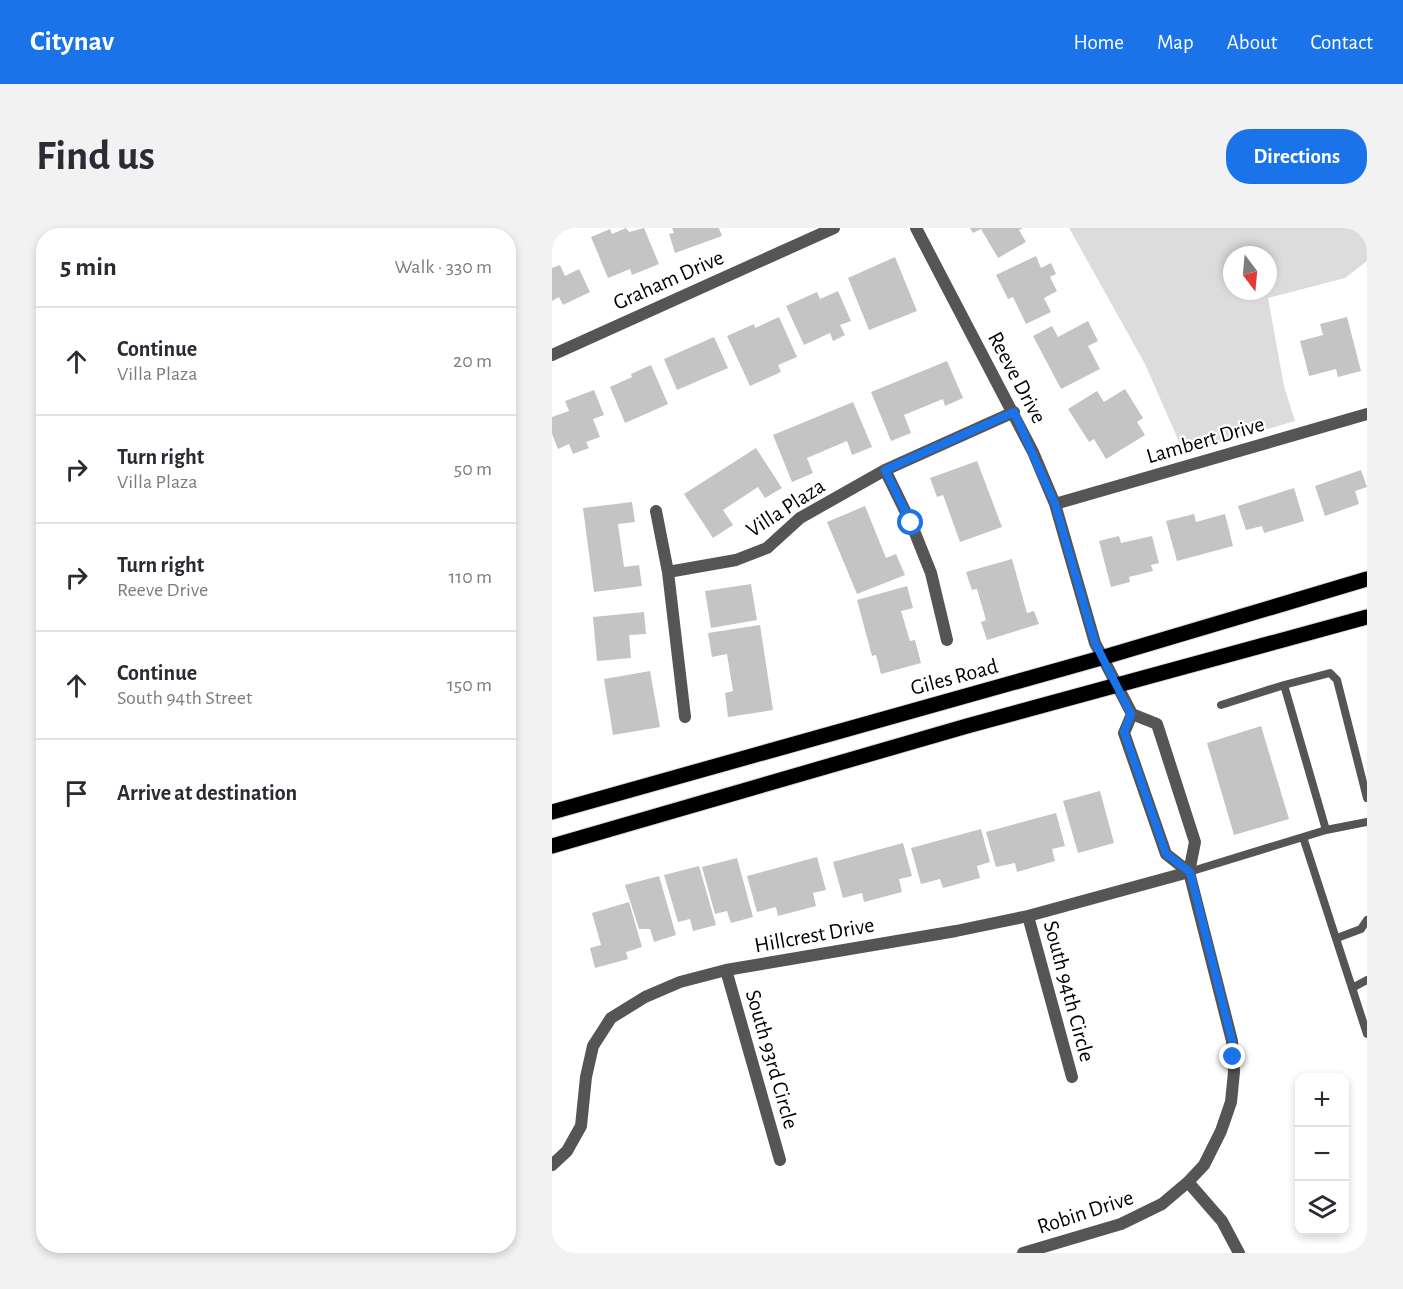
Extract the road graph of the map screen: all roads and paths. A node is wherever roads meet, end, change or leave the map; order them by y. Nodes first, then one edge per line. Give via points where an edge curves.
1 (834, 228) edge
2 (916, 228) edge
3 (552, 355) edge
4 (1014, 412) junction
5 (1367, 414) edge
6 (885, 470) junction
7 (1055, 504) junction
8 (656, 511) dead end
9 (668, 572) junction
10 (1367, 579) edge
11 (1367, 617) edge
12 (947, 640) dead end
13 (1101, 658) junction
14 (1284, 685) junction
15 (1116, 686) junction
16 (1221, 705) dead end
17 (1131, 714) junction
18 (685, 717) dead end
19 (1367, 798) edge
20 (552, 812) edge
21 (1367, 822) edge
22 (1326, 830) junction
23 (1303, 837) junction
24 (552, 846) edge
25 (1190, 872) junction
26 (1028, 916) junction
27 (1367, 920) edge
28 (1337, 938) junction
29 (726, 970) junction
30 (1367, 980) edge
31 (1352, 988) junction
32 (1367, 1034) edge
33 (1072, 1077) dead end
34 (780, 1160) dead end
35 (552, 1165) edge
36 (1188, 1182) junction
37 (1023, 1253) edge
38 (1239, 1253) edge

1 - 3 street, Graham Drive
2 - 4 street, Reeve Drive
4 - 6 street, Villa Plaza
4 - 7 street, Reeve Drive
5 - 7 street, Lambert Drive
6 - 9 street, Villa Plaza via 800,518 767,548 736,560
6 - 12 street via 931,573
7 - 13 street, Reeve Drive
8 - 9 street
9 - 18 street
10 - 13 main road, Giles Road
11 - 15 main road
13 - 15 street, Reeve Drive
13 - 20 main road, Giles Road
14 - 16 lane
14 - 19 lane via 1330,673 1337,680
14 - 22 lane
15 - 17 street, Reeve Drive
15 - 24 main road
17 - 25 street via 1124,732 1166,854
17 - 25 street via 1157,724 1195,842
21 - 22 lane
22 - 23 lane
23 - 25 lane
23 - 28 lane
25 - 26 street, Hillcrest Drive
25 - 36 street, Robin Drive via 1232,1041 1234,1072 1231,1102 1221,1131 1203,1165
26 - 29 street, Hillcrest Drive
26 - 33 street, South 94th Circle
27 - 28 lane via 1362,929
28 - 31 lane
29 - 34 street, South 93rd Circle
29 - 35 street, Hillcrest Drive via 680,982 611,1018 592,1046 581,1126 567,1151
30 - 31 lane
31 - 32 lane
36 - 37 street, Robin Drive via 1136,1219
36 - 38 street via 1222,1221

